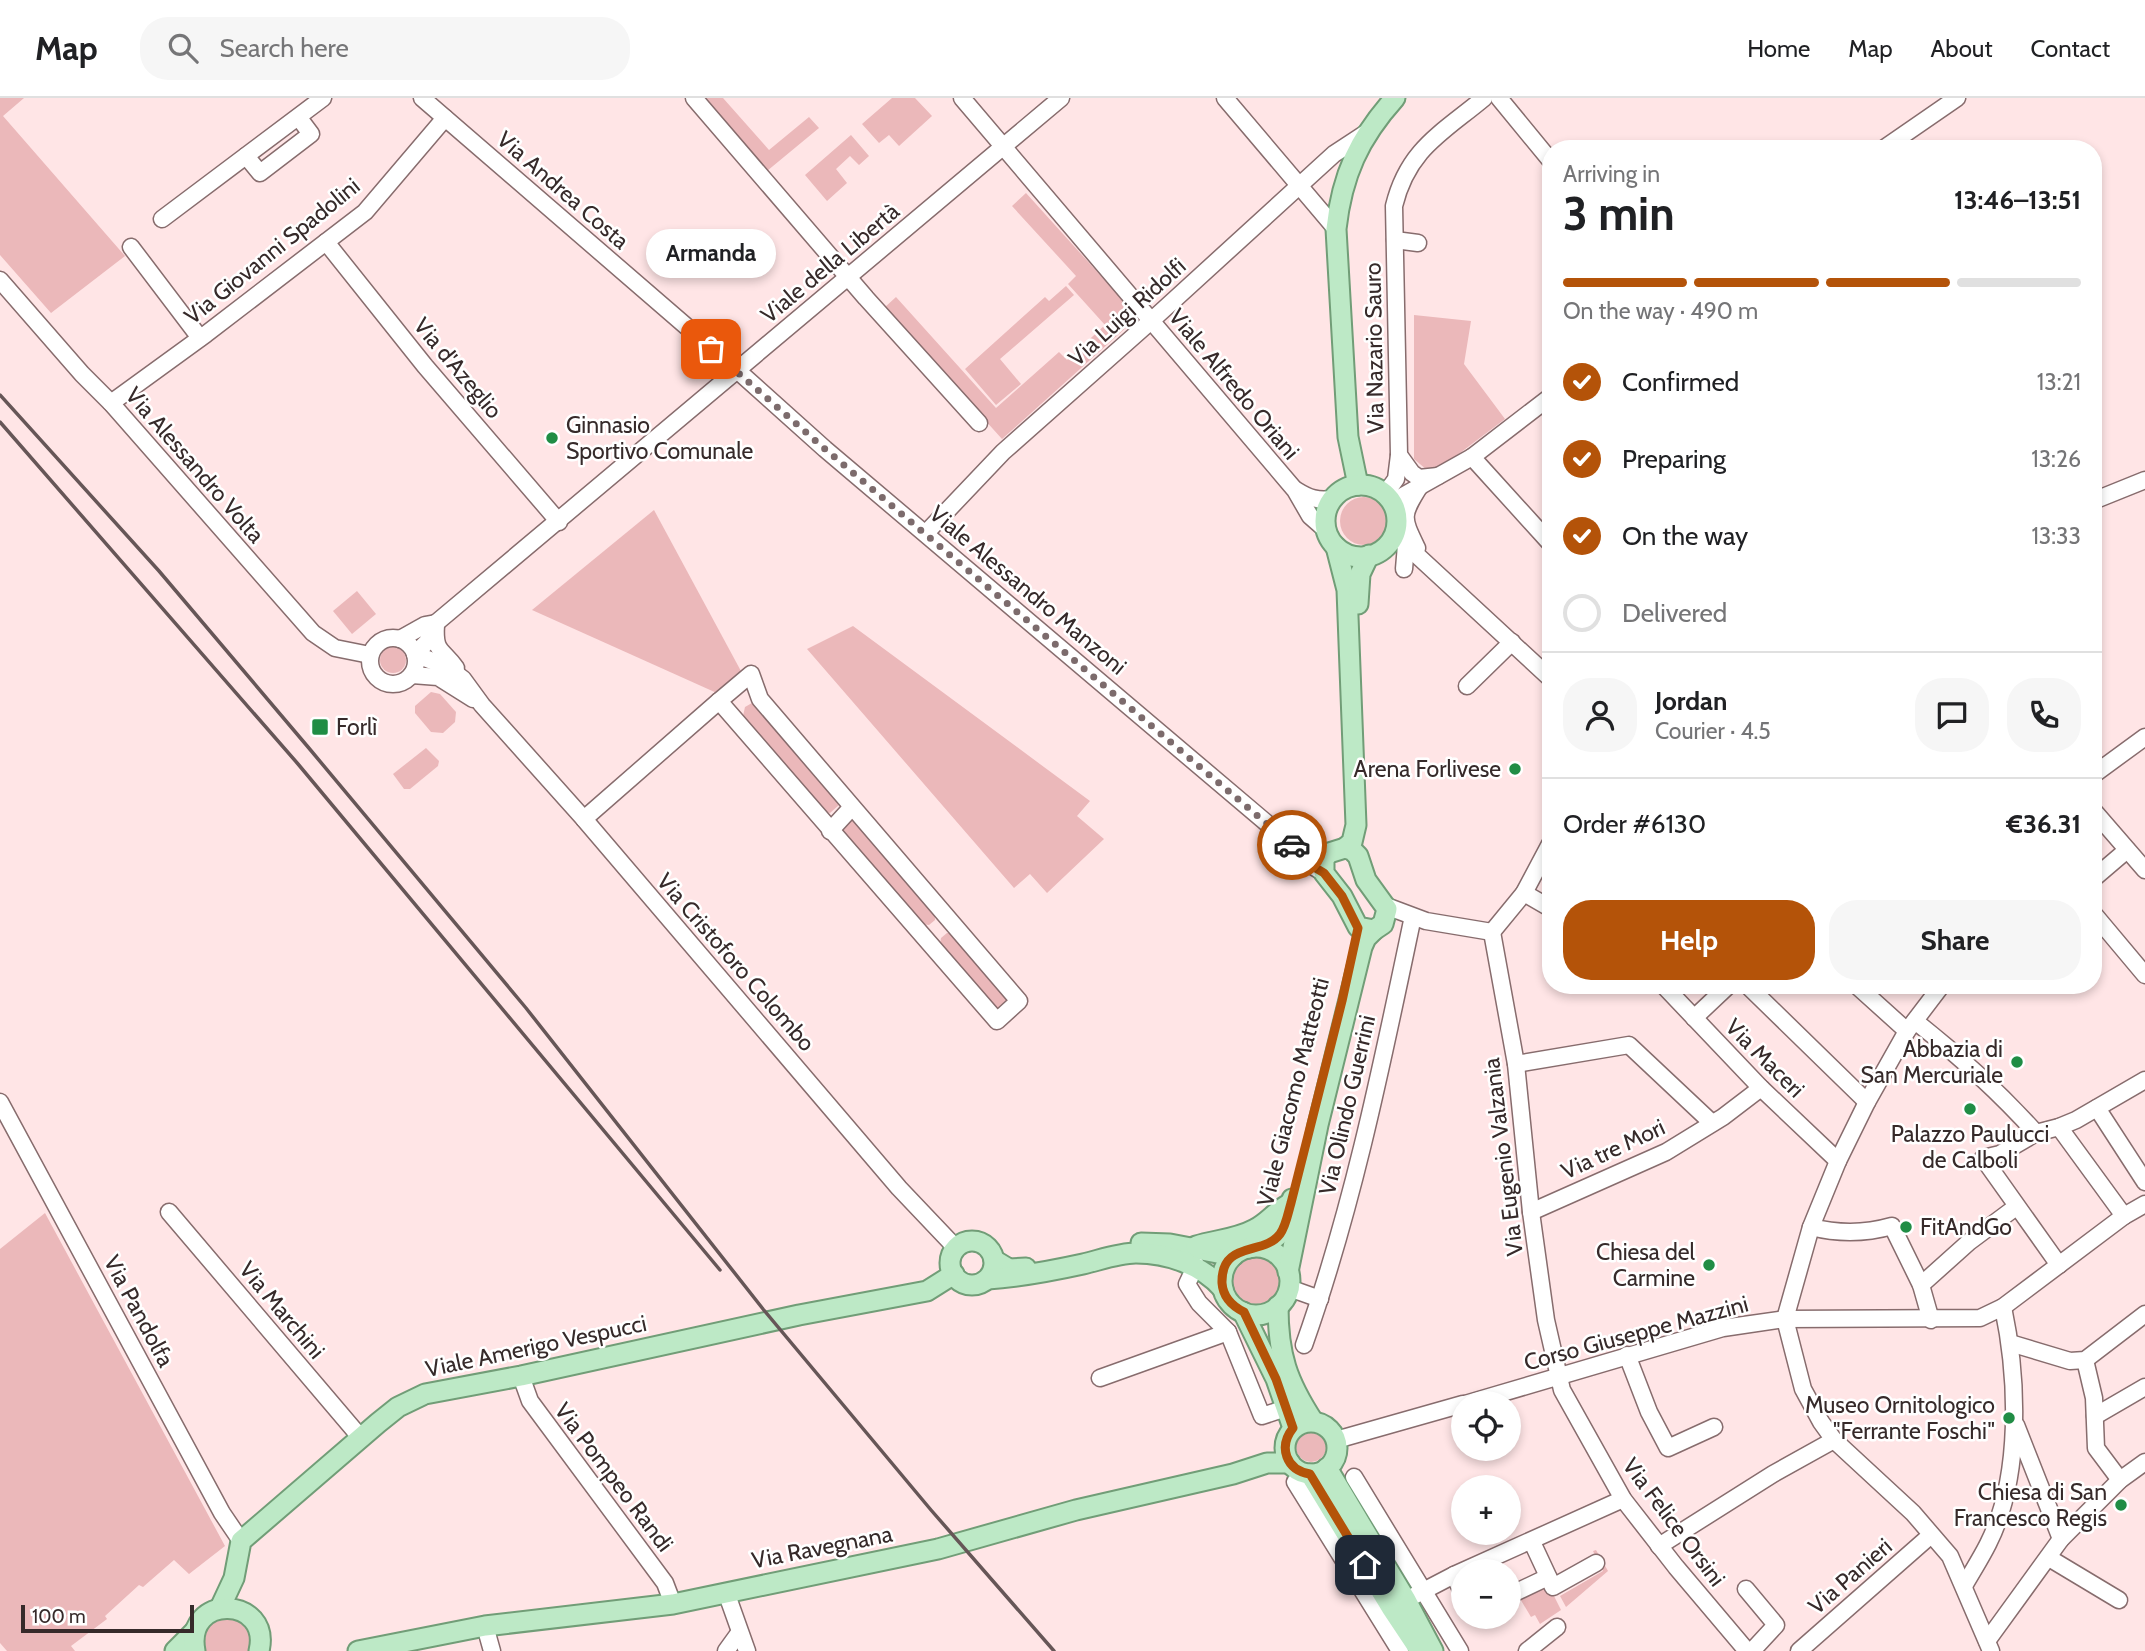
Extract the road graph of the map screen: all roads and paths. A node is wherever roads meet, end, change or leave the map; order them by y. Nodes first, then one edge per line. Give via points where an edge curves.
1 (323, 98) edge
2 (694, 98) edge
3 (962, 98) edge
4 (1061, 98) edge
5 (1224, 98) edge
6 (1395, 98) edge
7 (1484, 98) edge
8 (1500, 98) edge
9 (1957, 98) edge
10 (429, 100) edge
11 (1381, 107) edge
12 (445, 118) junction
13 (1366, 133) junction
14 (1897, 140) edge
15 (1004, 146) junction
16 (1542, 150) edge
17 (1300, 186) junction
18 (162, 219) dead end
19 (1336, 229) junction
20 (1395, 240) junction
21 (326, 242) junction
22 (1418, 243) dead end
23 (131, 247) dead end
24 (849, 276) junction
25 (0, 280) edge
26 (1152, 321) junction
27 (200, 338) junction
28 (738, 371) junction
29 (111, 403) junction
30 (1542, 406) edge
31 (979, 423) dead end
32 (1348, 437) junction
33 (1399, 455) junction
34 (1472, 457) junction
35 (1438, 476) junction
36 (2145, 480) edge
37 (1358, 485) junction
38 (1420, 485) junction
39 (1295, 490) junction
40 (1335, 496) junction
41 (2102, 497) edge
42 (1389, 498) junction
43 (559, 522) junction
44 (926, 533) junction
45 (1542, 534) edge
46 (1331, 538) junction
47 (1400, 540) junction
48 (1369, 555) junction
49 (1422, 560) junction
50 (1404, 569) dead end
51 (436, 623) junction
52 (400, 639) junction
53 (1512, 642) junction
54 (415, 654) junction
55 (370, 655) junction
56 (1542, 670) edge
57 (412, 675) junction
58 (463, 679) junction
59 (1466, 685) dead end
60 (719, 701) junction
61 (482, 705) junction
62 (2145, 737) edge
63 (2102, 768) edge
64 (852, 807) junction
65 (584, 820) junction
66 (2102, 821) edge
67 (830, 831) junction
68 (2127, 850) junction
69 (1351, 852) junction
70 (1542, 859) edge
71 (1324, 866) junction
72 (2145, 870) edge
73 (2102, 871) edge
74 (1524, 893) junction
75 (1542, 903) edge
76 (1419, 921) junction
77 (950, 922) junction
78 (1375, 922) junction
79 (2102, 924) edge
80 (1492, 932) junction
81 (927, 943) junction
82 (2145, 975) edge
83 (1671, 994) edge
84 (1719, 994) edge
85 (1756, 994) edge
86 (1868, 994) edge
87 (1934, 994) edge
88 (1694, 1018) junction
89 (1911, 1026) junction
90 (1516, 1064) junction
91 (2145, 1080) edge
92 (1761, 1088) junction
93 (0, 1102) edge
94 (1867, 1102) junction
95 (2097, 1108) junction
96 (1712, 1123) junction
97 (2059, 1127) junction
98 (2036, 1133) junction
99 (1838, 1161) junction
100 (2145, 1182) edge
101 (1291, 1203) junction
102 (2145, 1204) edge
103 (2016, 1207) junction
104 (169, 1212) dead end
105 (1531, 1212) junction
106 (2124, 1216) junction
107 (1811, 1227) junction
108 (956, 1248) junction
109 (1241, 1252) junction
110 (1192, 1257) junction
111 (2059, 1265) junction
112 (991, 1269) junction
113 (954, 1275) junction
114 (1289, 1280) junction
115 (1921, 1285) junction
116 (1223, 1289) junction
117 (1320, 1299) junction
118 (1278, 1306) junction
119 (2003, 1307) junction
120 (1244, 1312) junction
121 (2145, 1314) edge
122 (1785, 1319) junction
123 (1931, 1320) junction
124 (1228, 1332) junction
125 (2010, 1343) junction
126 (1304, 1345) dead end
127 (1627, 1355) junction
128 (2085, 1360) junction
129 (521, 1376) junction
130 (1559, 1377) junction
131 (1100, 1378) dead end
132 (2145, 1387) edge
133 (1510, 1391) edge
134 (1286, 1408) junction
135 (1451, 1408) edge
136 (2095, 1416) junction
137 (2014, 1420) junction
138 (1314, 1421) junction
139 (1714, 1427) dead end
140 (1293, 1428) junction
141 (361, 1438) junction
142 (1336, 1440) junction
143 (1834, 1440) junction
144 (2145, 1462) edge
145 (1305, 1472) junction
146 (1354, 1477) dead end
147 (2120, 1480) junction
148 (1623, 1499) junction
149 (1931, 1535) junction
150 (2062, 1539) junction
151 (241, 1541) junction
152 (1532, 1542) junction
153 (1659, 1546) junction
154 (2049, 1558) junction
155 (1492, 1559) edge
156 (1596, 1563) dead end
157 (1451, 1576) edge
158 (1548, 1577) junction
159 (1964, 1586) junction
160 (1746, 1589) dead end
161 (1424, 1590) junction
162 (1521, 1590) edge
163 (726, 1592) junction
164 (2119, 1600) dead end
165 (673, 1604) junction
166 (220, 1608) junction
167 (1392, 1608) junction
168 (485, 1626) junction
169 (1557, 1627) dead end
170 (739, 1633) junction
171 (195, 1641) edge
172 (1989, 1646) edge
173 (265, 1649) edge
174 (175, 1651) edge
175 (358, 1651) edge
176 (492, 1651) edge
177 (726, 1651) edge
178 (747, 1651) edge
179 (1400, 1651) edge
180 (1420, 1651) edge
181 (1433, 1651) edge
182 (1460, 1651) edge
183 (1527, 1651) edge
184 (1747, 1651) edge
185 (1752, 1651) edge
186 (1799, 1651) edge

1 - 18 street
2 - 24 street
3 - 15 street, Viale Alfredo Oriani
4 - 15 street, Viale della Libertà
5 - 17 street
6 - 11 main road
7 - 20 street, Via Nazario Sauro via 1412,162 1394,206
8 - 16 street
9 - 14 street
10 - 12 street, Via Andrea Costa
11 - 13 main road
12 - 21 street, Via Giovanni Spadolini via 365,212
12 - 28 street, Via Andrea Costa
13 - 17 street, Via Luigi Ridolfi via 1334,154
13 - 19 main road via 1345,183
15 - 24 street, Viale della Libertà
15 - 26 street, Viale Alfredo Oriani
17 - 19 street
17 - 26 street, Via Luigi Ridolfi
19 - 32 main road
20 - 22 street, Via Nazario Sauro
20 - 33 street, Via Nazario Sauro
21 - 27 street, Via Giovanni Spadolini
21 - 43 street, Via d'Azeglio
23 - 27 street
24 - 28 street, Viale della Libertà
24 - 31 street
25 - 29 street, Via Alessandro Volta
26 - 39 street, Viale Alfredo Oriani
26 - 44 street, Via Luigi Ridolfi via 1003,452
27 - 29 street, Via Giovanni Spadolini
28 - 43 street, Viale della Libertà
28 - 44 street, Viale Alessandro Manzoni
29 - 55 street, Via Alessandro Volta via 313,633 335,648
30 - 34 street
32 - 37 main road
32 - 40 main road via 1343,477
33 - 35 street, Via Nazario Sauro via 1419,478
33 - 42 street, Via Nazario Sauro
34 - 35 street
34 - 45 street
35 - 38 street
36 - 41 street
37 - 40 main road
37 - 42 main road via 1376,488
38 - 42 street
38 - 49 street via 1405,517 1407,532
39 - 40 street, Viale Alfredo Oriani via 1311,499
39 - 46 street, Viale Alfredo Oriani via 1310,516
40 - 46 main road via 1326,514
42 - 47 main road
43 - 51 street, Viale della Libertà
44 - 71 street, Viale Alessandro Manzoni via 1289,842
46 - 48 main road via 1350,555
46 - 69 main road via 1347,590 1356,825
47 - 48 main road
47 - 49 street
47 - 50 street
48 - 69 main road via 1357,590 1365,824
49 - 53 street
51 - 52 street, Viale della Libertà
51 - 54 street, Viale della Libertà
51 - 58 street via 437,646
52 - 54 street
52 - 55 street via 384,639
53 - 56 street
53 - 59 street
54 - 57 street
54 - 58 street
55 - 57 street via 372,671 384,682 399,683
57 - 61 street via 438,677
58 - 61 street
60 - 64 street via 751,674 760,699
60 - 65 street
60 - 67 street
61 - 65 street, Via Cristoforo Colombo
62 - 63 street
64 - 67 street
64 - 77 street
65 - 108 street, Via Cristoforo Colombo via 899,1188
66 - 68 street
67 - 81 street
68 - 72 street
68 - 73 street
69 - 71 main road via 1329,853
69 - 78 main road via 1366,880
70 - 74 street
71 - 78 main road via 1342,896
74 - 75 street
74 - 80 street
76 - 78 street
76 - 80 street
76 - 117 street, Via Olindo Guerrini via 1366,1140
77 - 81 street
77 - 81 street via 1020,1001 997,1021
78 - 101 main road, Viale Giacomo Matteotti via 1342,1001
78 - 114 main road, Viale Giacomo Matteotti via 1362,947 1318,1125
79 - 82 street
80 - 90 street, Via Eugenio Valzania
83 - 88 street, Via Maceri
84 - 88 street
85 - 94 street
86 - 89 street
87 - 89 street
88 - 92 street, Via Maceri
89 - 94 street
89 - 98 street via 1948,1047
90 - 96 street via 1629,1045
90 - 105 street, Via Eugenio Valzania
91 - 95 street
92 - 96 street, Via tre Mori
92 - 99 street, Via Maceri
93 - 151 street, Via Pandolfa
94 - 99 street
95 - 97 street
95 - 100 street
96 - 105 street, Via tre Mori via 1665,1152
97 - 98 street
97 - 106 street
98 - 103 street via 2000,1154 1983,1158
99 - 107 street
101 - 109 main road, Viale Giacomo Matteotti via 1281,1234 1270,1244
101 - 110 main road via 1256,1228
102 - 106 street, Corso Giuseppe Mazzini
103 - 111 street
103 - 115 street
104 - 141 street, Via Marchini
105 - 130 street, Via Eugenio Valzania
106 - 111 street, Corso Giuseppe Mazzini
107 - 115 street via 1869,1233 1892,1226
107 - 122 street
108 - 112 main road via 975,1241 988,1248
108 - 113 main road via 950,1261
109 - 110 main road
109 - 114 main road via 1258,1247 1273,1252 1285,1264
109 - 116 main road via 1225,1268
110 - 112 main road via 1170,1244 1138,1243 1022,1269
110 - 116 main road
110 - 124 street via 1187,1284
111 - 119 street, Corso Giuseppe Mazzini
112 - 113 main road via 979,1284 967,1284
113 - 129 main road, Viale Amerigo Vespucci via 927,1291
114 - 117 street
114 - 118 main road, Viale Giacomo Matteotti
115 - 123 street
116 - 120 main road via 1230,1303
117 - 126 street, Via Olindo Guerrini
118 - 120 main road via 1265,1313
118 - 138 main road via 1278,1339 1289,1377
119 - 123 street, Corso Giuseppe Mazzini via 1980,1318
119 - 125 street
120 - 134 main road
121 - 128 street
122 - 123 street, Corso Giuseppe Mazzini
122 - 127 street, Corso Giuseppe Mazzini via 1723,1328
122 - 143 street via 1803,1389
124 - 131 street
124 - 134 street via 1262,1416
125 - 128 street via 2070,1361
125 - 137 street
127 - 130 street, Corso Giuseppe Mazzini
127 - 139 street via 1668,1448
128 - 136 street
129 - 141 main road, Viale Amerigo Vespucci via 425,1394 398,1407
129 - 165 street, Via Pompeo Randi via 530,1401 665,1583
130 - 133 street, Corso Giuseppe Mazzini
130 - 148 street, Via Felice Orsini
132 - 136 street
134 - 140 main road
135 - 142 street, Corso Giuseppe Mazzini
136 - 147 street via 2096,1448
137 - 150 street
137 - 159 street via 2006,1493 1989,1542
138 - 140 main road
138 - 142 main road via 1328,1427
140 - 145 main road via 1284,1449
141 - 151 main road, Viale Amerigo Vespucci
142 - 145 main road via 1336,1455
143 - 149 street
143 - 153 street
144 - 147 street
145 - 163 main road, Via Ravegnana via 1267,1463 937,1549
145 - 167 main road
145 - 167 main road via 1345,1547
146 - 161 street
147 - 150 street
148 - 152 street
148 - 153 street, Via Felice Orsini
149 - 159 street via 1951,1556
149 - 186 street, Via Panieri
150 - 154 street
151 - 166 main road via 234,1578
152 - 155 street
152 - 158 street
153 - 184 street, Via Felice Orsini
154 - 164 street
154 - 172 street
156 - 158 street via 1553,1587
157 - 161 street
158 - 162 street
159 - 172 street
160 - 185 street via 1776,1625
161 - 167 street
161 - 182 street
163 - 165 main road, Via Ravegnana
163 - 170 street
165 - 168 main road, Via Ravegnana
166 - 171 main road via 203,1618
166 - 173 main road via 248,1615
167 - 179 street
167 - 180 main road
167 - 181 main road
168 - 175 main road, Via Ravegnana
168 - 176 street
169 - 183 street
170 - 177 street
170 - 178 street
171 - 174 main road

